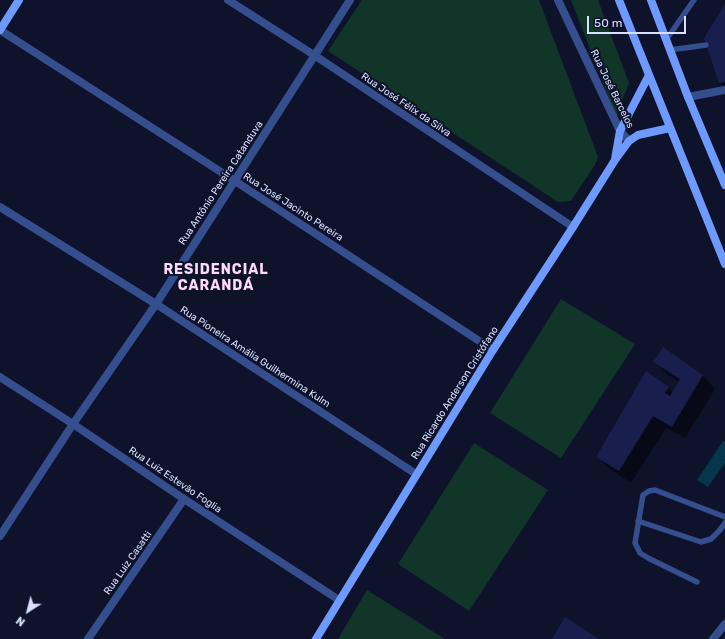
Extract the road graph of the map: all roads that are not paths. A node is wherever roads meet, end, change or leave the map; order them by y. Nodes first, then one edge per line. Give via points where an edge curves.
1 (19, 0) edge
2 (228, 0) edge
3 (350, 0) edge
4 (558, 0) edge
5 (619, 0) edge
6 (651, 0) edge
7 (694, 0) edge
8 (0, 30) edge
9 (666, 40) junction
10 (706, 45) dead end
11 (670, 50) junction
12 (314, 55) junction
13 (649, 75) junction
14 (725, 90) edge
15 (688, 97) junction
16 (670, 128) junction
17 (620, 131) junction
18 (629, 141) junction
19 (615, 160) junction
20 (235, 181) junction
21 (725, 185) edge
22 (0, 207) edge
23 (573, 227) junction
24 (725, 264) edge
25 (156, 304) junction
26 (493, 350) junction
27 (0, 377) edge
28 (73, 424) junction
29 (416, 474) junction
30 (184, 499) junction
31 (725, 517) edge
32 (638, 521) junction
33 (725, 523) edge
34 (0, 536) edge
35 (697, 582) dead end
36 (339, 600) junction
37 (725, 624) edge
38 (88, 639) edge
39 (316, 639) edge
40 (712, 639) edge

1 - 8 street
2 - 12 street, Rua José Félix da Silva
3 - 12 street, Rua Antônio Pereira Catanduva
4 - 17 street, Rua José Barcelos
5 - 13 street
6 - 9 street
7 - 9 lane
8 - 20 street, Rua José Jacinto Pereira
9 - 11 street
10 - 11 lane
11 - 15 street
12 - 20 street, Rua Antônio Pereira Catanduva
12 - 23 street, Rua José Félix da Silva
13 - 16 street
13 - 17 street
14 - 15 street
15 - 21 street
16 - 18 street via 638,134
16 - 24 street
17 - 18 street, Rua José Barcelos
17 - 19 street
18 - 19 street, Rua Ricardo Anderson Cristófano
19 - 23 street, Rua Ricardo Anderson Cristófano
20 - 25 street, Rua Antônio Pereira Catanduva
20 - 26 street, Rua José Jacinto Pereira
22 - 25 street, Rua Pioneira Amália Guilhermina Kulm
23 - 26 street, Rua Ricardo Anderson Cristófano
25 - 28 street, Rua Antônio Pereira Catanduva
25 - 29 street, Rua Pioneira Amália Guilhermina Kulm
26 - 29 street, Rua Ricardo Anderson Cristófano
27 - 28 street, Rua Luiz Estevão Foglia
28 - 30 street, Rua Luiz Estevão Foglia
28 - 34 street, Rua Antônio Pereira Catanduva
29 - 36 street, Rua Ricardo Anderson Cristófano
30 - 36 street, Rua Luiz Estevão Foglia
30 - 38 street, Rua Luiz Casatti
31 - 32 lane via 655,490 643,495
32 - 33 lane via 701,542 712,539
32 - 35 lane via 635,543 640,553
36 - 39 street, Rua Ricardo Anderson Cristófano
37 - 40 street

